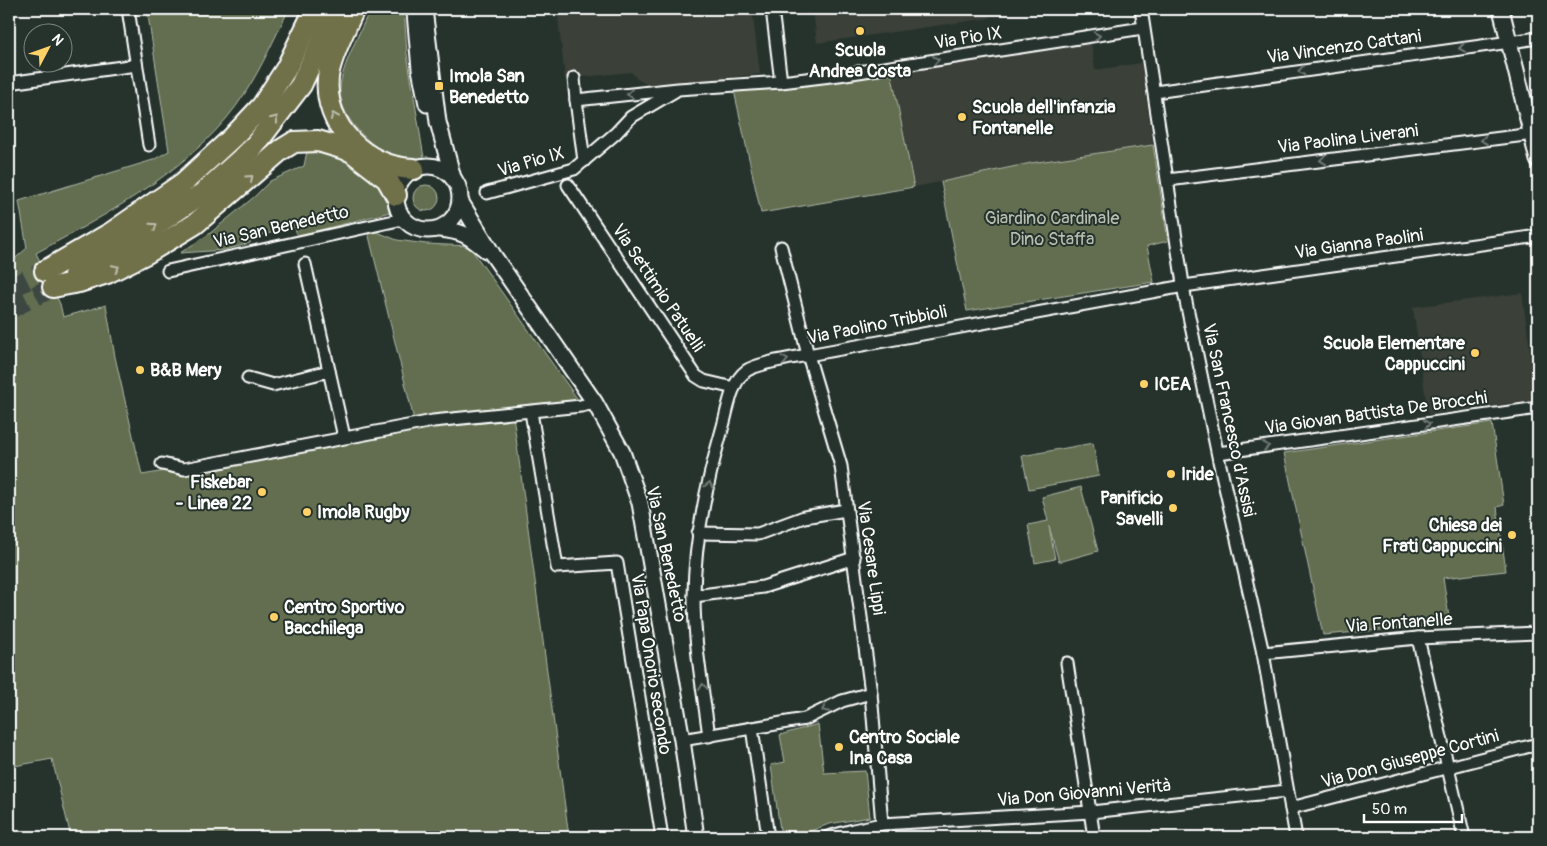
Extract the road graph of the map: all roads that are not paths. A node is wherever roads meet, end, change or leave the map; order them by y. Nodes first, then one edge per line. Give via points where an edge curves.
1 (128, 9) edge
2 (308, 9) edge
3 (315, 9) edge
4 (336, 9) edge
5 (354, 9) edge
6 (415, 9) edge
7 (424, 9) edge
8 (772, 9) edge
9 (1141, 9) edge
10 (1501, 9) edge
11 (1143, 28) junction
12 (300, 36) junction
13 (1538, 38) edge
14 (1510, 41) junction
15 (136, 64) junction
16 (574, 78) dead end
17 (781, 82) junction
18 (9, 83) edge
19 (678, 89) junction
20 (1154, 92) junction
21 (576, 100) junction
22 (1533, 134) junction
23 (149, 145) dead end
24 (1538, 160) edge
25 (584, 161) junction
26 (420, 168) junction
27 (453, 178) junction
28 (1168, 180) junction
29 (568, 185) dead end
30 (487, 193) dead end
31 (396, 195) junction
32 (460, 201) junction
33 (402, 218) junction
34 (439, 229) junction
35 (1538, 236) edge
36 (781, 247) dead end
37 (493, 255) junction
38 (305, 264) dead end
39 (168, 271) dead end
40 (49, 279) junction
41 (1184, 286) junction
42 (808, 355) junction
43 (329, 371) junction
44 (248, 378) dead end
45 (734, 388) junction
46 (595, 403) junction
47 (1538, 408) edge
48 (531, 412) junction
49 (344, 437) junction
50 (1218, 453) junction
51 (162, 464) dead end
52 (846, 510) junction
53 (698, 533) junction
54 (854, 558) junction
55 (694, 596) junction
56 (1538, 632) edge
57 (1418, 638) junction
58 (1263, 653) junction
59 (1067, 663) dead end
60 (871, 693) junction
61 (752, 728) junction
62 (709, 736) junction
63 (682, 740) junction
64 (1538, 744) edge
65 (1447, 767) junction
66 (1288, 791) junction
67 (1291, 808) junction
68 (1091, 812) junction
69 (882, 824) junction
70 (662, 837) edge
71 (696, 837) edge
72 (768, 837) edge
73 (828, 837) edge
74 (1094, 837) edge
75 (1296, 837) edge
76 (1464, 837) edge

1 - 15 street
2 - 12 highway
3 - 12 highway
40 -> 4 highway via 129,243 203,193 252,149 301,86
26 -> 5 highway via 392,167 374,159 338,128 327,89 328,74
6 - 26 street via 420,69 435,149 434,158
7 - 27 street, Via San Benedetto via 438,122
8 - 17 street
9 - 11 street, Via San Francesco d'Assisi
10 - 14 street
17 -> 11 street, Via Pio IX
11 - 20 street, Via San Francesco d'Assisi
12 - 40 highway via 286,69 262,106 233,137 190,177
13 - 14 street, Via Vincenzo Cattani
14 -> 20 street, Via Vincenzo Cattani
14 - 22 street
15 - 18 street
15 - 23 street
16 - 21 street, Via Pio IX
17 - 19 street, Via Pio IX
19 -> 21 street, Via Pio IX
19 - 25 street, Via Pio IX via 631,117
20 - 28 street, Via San Francesco d'Assisi
21 - 25 street, Via Pio IX
22 - 24 street
22 -> 28 street, Via Paolina Liverani
25 - 30 street, Via Pio IX via 574,169
26 - 27 street via 437,167
26 - 31 street via 402,180
27 - 32 street, Via San Benedetto
28 - 41 street, Via San Francesco d'Assisi
29 - 45 street, Via Settimio Patuelli via 696,376
31 - 33 street
40 -> 31 highway via 78,282 107,273 155,248 195,224 294,142 318,141 351,151 387,179
32 - 34 street via 454,218
32 - 37 street, Via San Benedetto
33 - 34 street, Via San Benedetto via 419,230
33 - 39 street, Via San Benedetto
34 - 37 street, Via San Benedetto via 456,230
35 - 41 street, Via Gianna Paolini
36 - 42 street, Via Cesare Lippi
37 - 46 street, Via San Benedetto
38 - 43 street
41 - 42 street, Via Paolino Tribbioli
41 - 50 street, Via San Francesco d'Assisi
45 -> 42 street, Via Paolino Tribbioli via 746,370
42 - 52 street, Via Cesare Lippi via 840,466
43 - 44 street via 273,385
43 - 49 street
53 -> 45 street, Via Paolino Tribbioli
46 - 48 street
46 - 63 street, Via San Benedetto via 622,452 640,503
50 -> 47 street, Via Giovan Battista De Brocchi
48 - 49 street via 432,421
48 - 70 street, Via Papa Onorio secondo via 557,567 617,563
49 - 51 street via 184,468
50 - 58 street, Via San Francesco d'Assisi
52 - 53 street via 804,517 758,534
52 - 54 street, Via Cesare Lippi
53 - 55 street, Via Paolino Tribbioli
54 - 55 street via 763,587
54 - 60 street, Via Cesare Lippi
62 -> 55 street, Via Paolino Tribbioli
56 - 57 street, Via Fontanelle
57 - 58 street, Via Fontanelle
57 - 65 street
58 - 66 street, Via San Francesco d'Assisi
59 - 68 street
60 -> 61 street via 842,701 805,719
60 - 69 street, Via Cesare Lippi
61 - 62 street
61 - 72 street
62 - 63 street
63 - 71 street, Via San Benedetto
64 - 65 street, Via Don Giuseppe Cortini
65 - 67 street, Via Don Giuseppe Cortini
65 - 76 street
66 - 67 street, Via San Francesco d'Assisi
66 - 68 street, Via Don Giovanni Verità
67 - 75 street, Via San Francesco d'Assisi
68 - 69 street, Via Don Giovanni Verità
68 - 74 street
69 - 73 street

